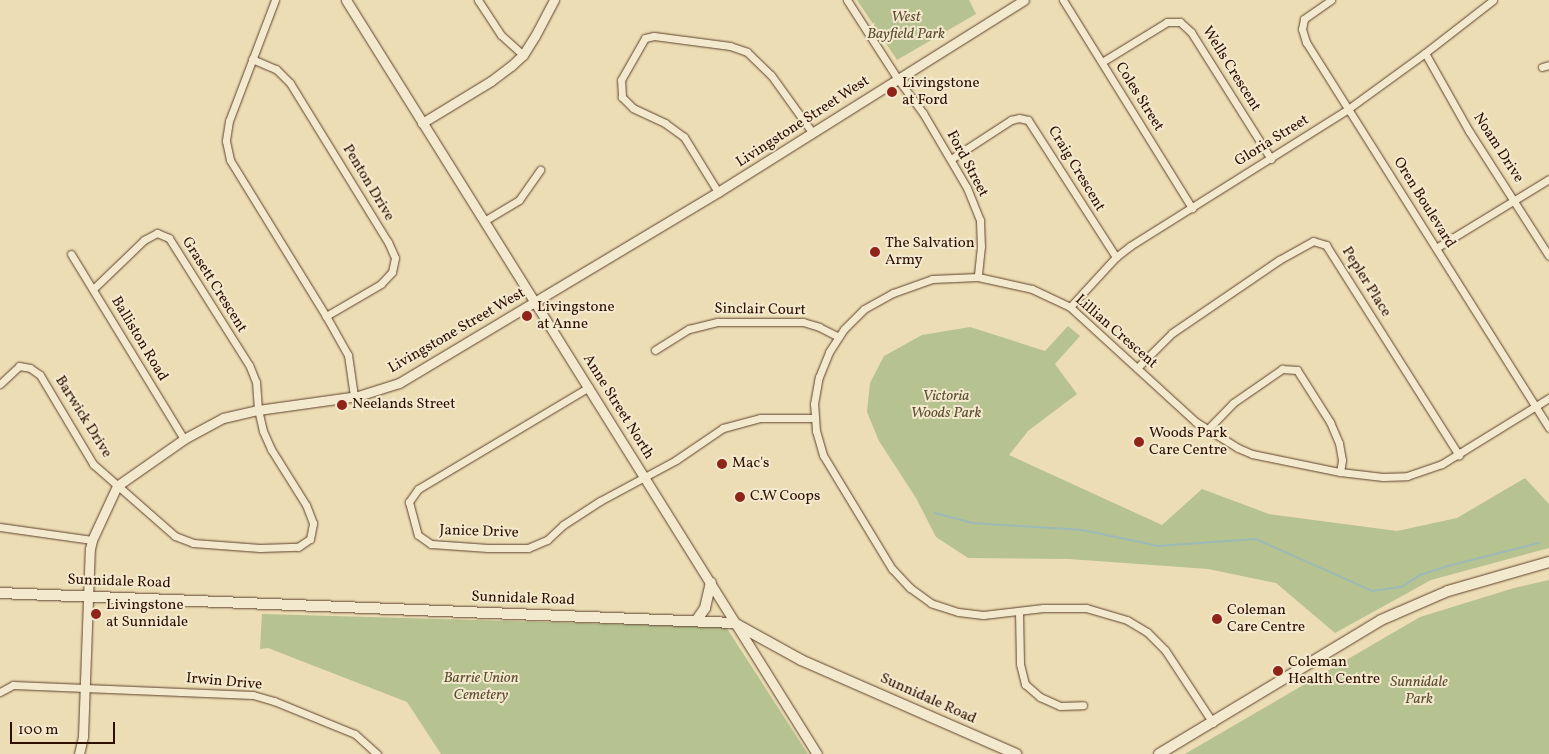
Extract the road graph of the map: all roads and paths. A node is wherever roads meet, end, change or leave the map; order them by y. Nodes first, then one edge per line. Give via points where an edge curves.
1 (275, 0) edge
2 (346, 0) edge
3 (478, 0) edge
4 (554, 0) edge
5 (847, 0) edge
6 (1024, 0) edge
7 (1063, 0) edge
8 (1331, 0) edge
9 (1493, 0) edge
10 (1425, 53) junction
11 (523, 55) junction
12 (252, 59) junction
13 (1102, 62) junction
14 (897, 78) junction
15 (1348, 109) junction
16 (422, 122) junction
17 (812, 132) junction
18 (951, 159) junction
19 (1271, 159) junction
20 (540, 170) dead end
21 (1549, 179) edge
22 (718, 192) junction
23 (1515, 200) junction
24 (1192, 208) junction
25 (484, 221) junction
26 (1436, 248) junction
27 (71, 254) dead end
28 (1549, 256) edge
29 (1116, 257) junction
30 (978, 277) junction
31 (92, 289) junction
32 (533, 303) junction
33 (1070, 307) junction
34 (326, 316) junction
35 (838, 337) junction
36 (655, 350) dead end
37 (1136, 368) junction
38 (0, 384) edge
39 (589, 387) junction
40 (354, 396) junction
41 (1549, 398) edge
42 (1536, 406) junction
43 (258, 410) junction
44 (815, 418) junction
45 (1208, 428) junction
46 (1549, 428) edge
47 (184, 439) junction
48 (1459, 454) junction
49 (1340, 472) junction
50 (646, 478) junction
51 (117, 486) junction
52 (0, 527) edge
53 (92, 540) junction
54 (1549, 562) edge
55 (711, 583) junction
56 (0, 593) edge
57 (88, 596) junction
58 (1019, 611) junction
59 (696, 621) junction
60 (734, 623) junction
61 (84, 687) junction
62 (0, 692) edge
63 (1083, 705) dead end
64 (1213, 723) junction
65 (80, 754) edge
66 (377, 754) edge
67 (817, 754) edge
68 (1016, 754) edge
69 (1159, 754) edge

1 - 12 street
2 - 16 street, Anne Street North
3 - 11 street via 501,35
4 - 11 street
5 - 14 street, Ford Street
6 - 14 street, Livingstone Street West
7 - 13 street, Coles Street
8 - 15 street, Oren Boulevard via 1307,15 1302,30 1306,42
9 - 10 street, Gloria Street
10 - 15 street, Gloria Street
10 - 23 street, Noam Drive via 1469,131
11 - 16 street via 491,81
12 - 34 street via 229,121 226,141 230,160
12 - 34 street, Penton Drive via 276,69 290,83 395,258 392,272 380,284
13 - 19 street, Wells Crescent via 1166,22 1180,22 1191,32
13 - 24 street, Coles Street
14 - 17 street, Livingstone Street West
14 - 18 street, Ford Street
15 - 19 street, Gloria Street
15 - 26 street, Oren Boulevard
16 - 25 street, Anne Street North
17 - 22 street, Livingstone Street West
17 - 22 street via 771,75 747,52 730,46 654,36 645,38 621,80 622,96 633,108 665,123 684,137
18 - 29 street, Craig Crescent via 1011,120 1028,120
18 - 30 street, Ford Street via 968,188 980,220
19 - 24 street, Gloria Street
20 - 25 street via 519,200
21 - 23 street
22 - 32 street, Livingstone Street West
23 - 26 street
23 - 28 street, Noam Drive
24 - 29 street, Gloria Street
25 - 32 street, Anne Street North
26 - 42 street, Oren Boulevard
27 - 31 street, Balliston Road
29 - 33 street, Gloria Street
30 - 33 street, Lillian Crescent via 1032,289
30 - 35 street, Lillian Crescent via 932,279 893,293 864,309
31 - 43 street, Grasett Crescent via 144,240 157,233 169,238 248,365 256,382
31 - 47 street, Balliston Road
32 - 39 street, Anne Street North
32 - 40 street, Livingstone Street West via 398,383
33 - 37 street, Lillian Crescent
34 - 40 street via 348,355
35 - 36 street, Sinclair Court via 803,322 718,322 689,329
35 - 44 street, Lillian Crescent via 819,377
37 - 45 street, Lillian Crescent via 1196,422
37 - 48 street, Pepler Place via 1172,333 1279,260 1313,241 1326,245
38 - 51 street, Barwick Drive via 19,366 40,375 93,464
39 - 50 street, Anne Street North
39 - 50 street, Janice Drive via 418,489 409,502 418,535 431,544 528,548 548,540 600,501
40 - 43 street, Livingstone Street West
41 - 42 street, Lillian Crescent
42 - 46 street, Oren Boulevard
42 - 48 street, Lillian Crescent
43 - 47 street, Livingstone Street West via 222,418
43 - 51 street via 263,431 306,505 312,523 310,539 298,547 193,544 175,536
44 - 50 street, Janice Drive via 760,418 723,428
44 - 58 street, Lillian Crescent via 823,455 892,569 910,588 932,604 958,612 983,615
45 - 49 street, Lillian Crescent via 1252,454
45 - 49 street via 1233,402 1282,370 1297,370 1330,422 1339,443
47 - 51 street, Livingstone Street West
48 - 49 street, Lillian Crescent via 1442,464 1407,476
50 - 55 street, Anne Street North
51 - 53 street
52 - 53 street
53 - 57 street
54 - 64 main road via 1448,591 1381,620
55 - 59 main road via 705,608
55 - 60 street, Anne Street North
56 - 57 main road, Sunnidale Road
57 - 59 main road, Sunnidale Road
57 - 61 street
58 - 63 street via 1020,664 1025,684 1040,697 1060,706
58 - 64 street, Lillian Crescent via 1086,608 1127,620 1147,632 1165,650
59 - 60 main road, Sunnidale Road
60 - 67 street, Anne Street North
60 - 68 main road, Sunnidale Road via 801,660
61 - 62 street, Irwin Drive via 13,685
61 - 65 street
61 - 66 street, Irwin Drive via 253,695 355,734
64 - 69 main road

